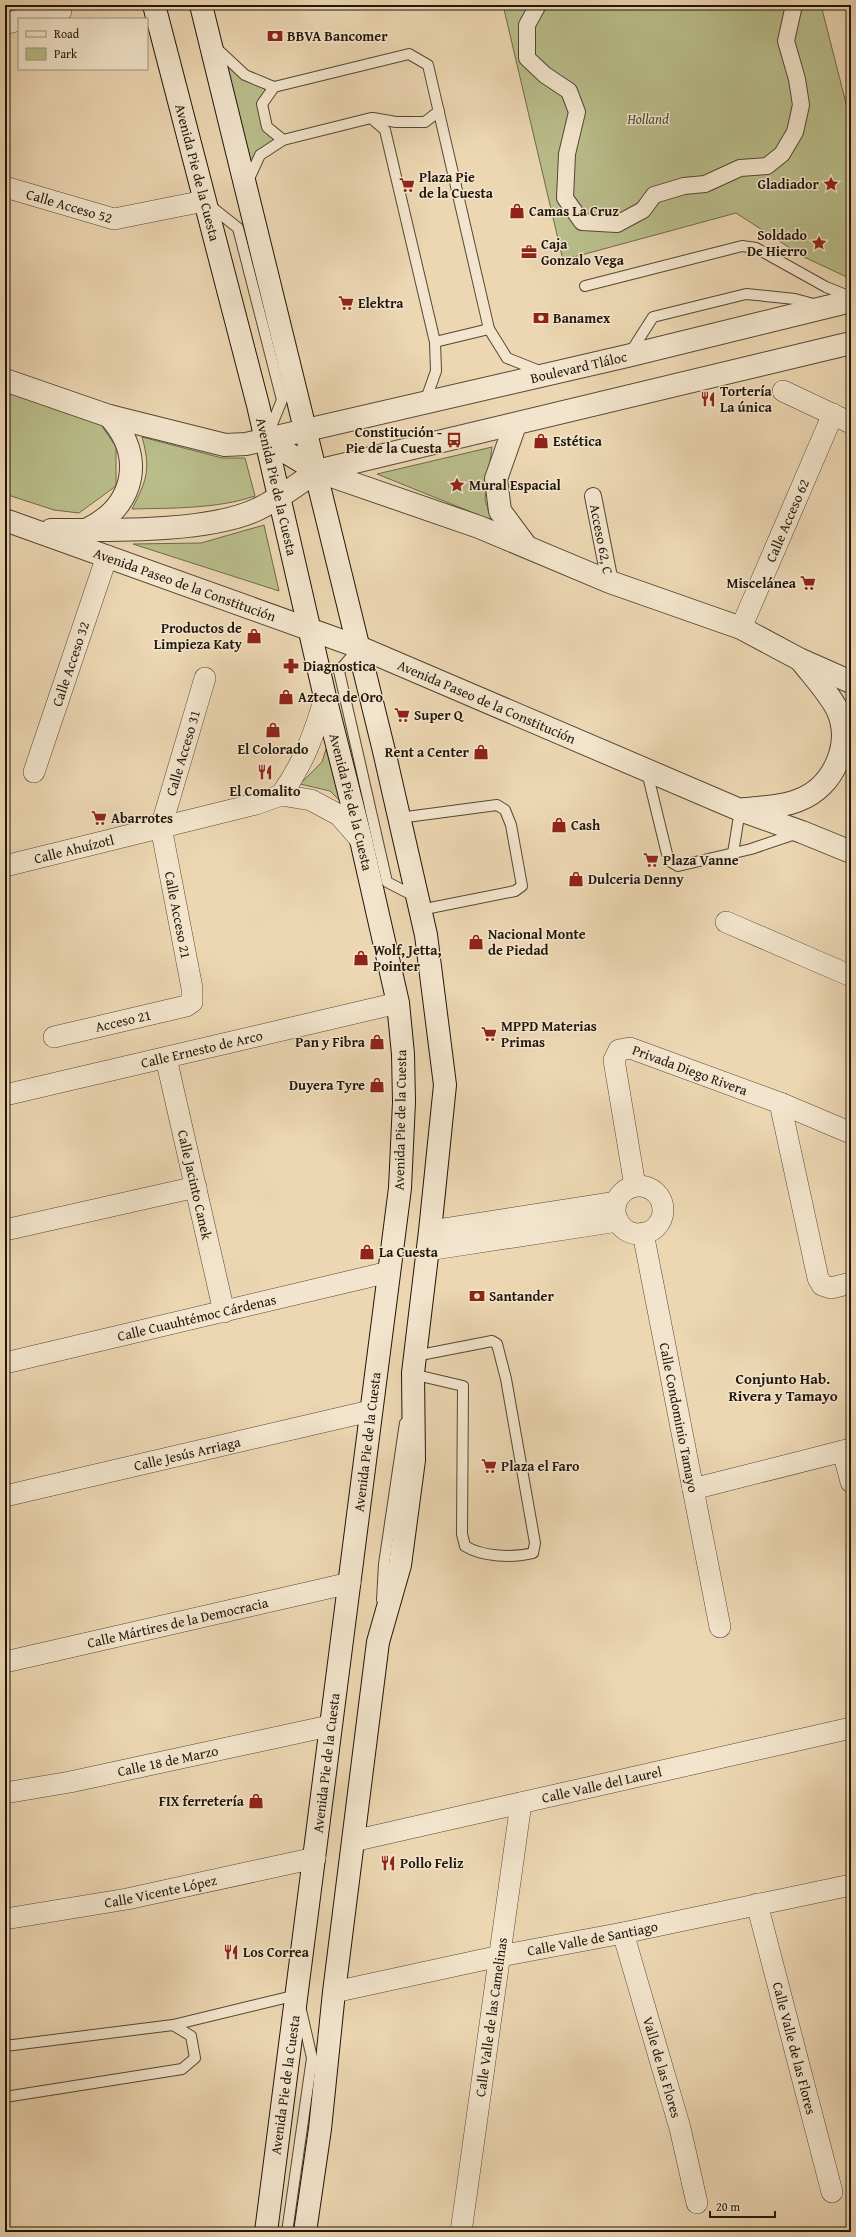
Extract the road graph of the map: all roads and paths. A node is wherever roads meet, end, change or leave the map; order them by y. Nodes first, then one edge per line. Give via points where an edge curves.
1 (154, 5) edge
2 (201, 5) edge
3 (538, 5) edge
4 (794, 5) edge
5 (61, 11) dead end
6 (30, 18) edge
7 (18, 20) edge
8 (5, 24) edge
9 (210, 43) junction
10 (274, 87) junction
11 (438, 111) junction
12 (371, 118) junction
13 (283, 140) junction
14 (246, 184) junction
15 (5, 187) edge
16 (204, 202) junction
17 (585, 286) dead end
18 (851, 297) edge
19 (851, 301) edge
20 (826, 307) junction
21 (489, 329) junction
22 (435, 342) junction
23 (851, 343) edge
24 (627, 356) junction
25 (545, 374) junction
26 (5, 380) edge
27 (783, 390) dead end
28 (425, 402) junction
29 (109, 416) junction
30 (842, 418) edge
31 (515, 424) junction
32 (306, 431) junction
33 (266, 440) junction
34 (317, 471) junction
35 (593, 496) dead end
36 (279, 497) junction
37 (5, 520) edge
38 (36, 530) junction
39 (87, 530) junction
40 (526, 546) junction
41 (108, 556) junction
42 (610, 582) junction
43 (741, 628) junction
44 (310, 631) junction
45 (359, 648) junction
46 (799, 658) junction
47 (846, 676) edge
48 (205, 678) dead end
49 (325, 697) junction
50 (647, 770) junction
51 (34, 772) dead end
52 (281, 795) junction
53 (740, 810) junction
54 (399, 818) junction
55 (161, 828) junction
56 (802, 832) junction
57 (361, 840) junction
58 (851, 852) edge
59 (733, 853) junction
60 (5, 866) edge
61 (419, 904) junction
62 (726, 922) dead end
63 (851, 976) edge
64 (192, 1002) joint
65 (398, 1003) junction
66 (54, 1037) dead end
67 (166, 1058) junction
68 (5, 1095) edge
69 (780, 1103) junction
70 (851, 1133) edge
71 (636, 1186) junction
72 (196, 1188) junction
73 (617, 1212) junction
74 (5, 1230) edge
75 (643, 1233) junction
76 (429, 1241) junction
77 (389, 1272) junction
78 (851, 1283) edge
79 (224, 1312) junction
80 (5, 1363) edge
81 (414, 1364) junction
82 (370, 1411) junction
83 (847, 1450) edge
84 (851, 1482) edge
85 (693, 1489) junction
86 (5, 1496) edge
87 (350, 1583) junction
88 (720, 1627) dead end
89 (5, 1662) edge
90 (329, 1726) junction
91 (851, 1728) edge
92 (5, 1793) edge
93 (521, 1803) junction
94 (353, 1841) junction
95 (314, 1858) junction
96 (851, 1885) edge
97 (757, 1904) junction
98 (5, 1919) edge
99 (623, 1933) junction
100 (500, 1956) junction
101 (334, 1992) junction
102 (297, 1994) junction
103 (172, 2025) junction
104 (5, 2046) edge
105 (5, 2097) edge
106 (832, 2192) dead end
107 (697, 2203) dead end
108 (266, 2232) edge
109 (287, 2232) edge
110 (305, 2232) edge
111 (461, 2232) edge

1 - 16 main road, Avenida Pie de la Cuesta
2 - 9 main road
3 - 4 street via 527,25 527,58 545,75 569,91 577,112 567,154 566,198 582,222 617,224 643,210 654,195 684,186 705,184 740,168 767,166 782,154 795,132 801,106 786,41
5 - 6 street
7 - 8 street
9 - 10 lane via 245,75
9 - 14 main road
10 - 11 lane via 409,54 428,65
10 - 13 lane via 262,104 267,127
11 - 12 lane via 425,122 396,122
11 - 21 lane
12 - 13 lane
12 - 22 lane via 385,130
13 - 14 lane via 260,155
14 - 32 main road
15 - 16 street, Calle Acceso 52 via 114,219
16 - 33 main road, Avenida Pie de la Cuesta
17 - 18 lane via 742,246 756,248 826,287
19 - 20 main road, Boulevard Tláloc
20 - 24 main road, Boulevard Tláloc
20 - 24 lane via 795,299 746,294 692,307 653,317
21 - 22 lane
21 - 25 lane via 507,358
22 - 28 lane via 436,371
23 - 31 main road
24 - 25 main road, Boulevard Tláloc
25 - 28 main road, Boulevard Tláloc
26 - 29 main road
27 - 30 street
28 - 32 main road, Boulevard Tláloc
29 - 33 main road via 225,445
29 - 39 main road via 125,437 129,449 131,476 121,502 112,514
30 - 43 street, Calle Acceso 62
31 - 34 main road
31 - 40 main road via 496,479 500,511
32 - 33 main road, Boulevard Tláloc
32 - 34 main road
33 - 34 main road
33 - 36 main road, Avenida Pie de la Cuesta
34 - 36 main road
34 - 40 main road via 479,527
34 - 45 main road
35 - 42 street, Acceso 62, C
36 - 39 main road via 234,518 185,526
36 - 44 main road, Avenida Pie de la Cuesta
37 - 38 main road, Avenida Paseo de la Constitución
38 - 39 main road
38 - 41 main road, Avenida Paseo de la Constitución
40 - 42 main road
41 - 44 main road, Avenida Paseo de la Constitución
41 - 51 street, Calle Acceso 32
42 - 43 main road
43 - 46 main road
44 - 45 main road, Avenida Paseo de la Constitución
44 - 49 main road, Avenida Pie de la Cuesta
45 - 50 main road, Avenida Paseo de la Constitución
45 - 54 main road
45 - 61 lane via 339,671 387,882
46 - 47 main road
46 - 53 main road via 830,697 842,724 841,752 836,766 821,787 800,800
48 - 55 street, Calle Acceso 31
49 - 52 street via 312,742 296,775
49 - 57 main road, Avenida Pie de la Cuesta
50 - 53 main road, Avenida Paseo de la Constitución
50 - 59 lane via 670,862 678,866
52 - 55 street, Calle Ahuízotl
52 - 57 street, Calle Ahuízotl via 311,800 339,816
53 - 56 main road, Avenida Paseo de la Constitución
53 - 59 lane
54 - 61 main road
54 - 61 lane via 497,805 505,810 510,825 522,886 515,891
55 - 60 street, Calle Ahuízotl
55 - 64 street, Calle Acceso 21 via 192,988
56 - 58 main road, Avenida Paseo de la Constitución
56 - 59 lane
57 - 65 main road, Avenida Pie de la Cuesta
61 - 76 main road via 426,935 445,1085
62 - 63 street
64 - 66 street, Acceso 21 via 186,1006
65 - 67 street, Calle Ernesto de Arco
65 - 77 main road, Avenida Pie de la Cuesta via 404,1102 400,1188
67 - 68 street, Calle Ernesto de Arco
67 - 72 street, Calle Jacinto Canek
69 - 70 street, Privada Diego Rivera
69 - 71 street, Privada Diego Rivera via 630,1048 619,1050 614,1060
69 - 78 street via 818,1278 822,1285 831,1288
71 - 73 street via 624,1192
71 - 75 street via 656,1193 662,1206 660,1221 656,1227
72 - 74 street
72 - 79 street, Calle Jacinto Canek
73 - 75 street via 628,1231
73 - 76 street
75 - 85 street, Calle Condominio Tamayo
76 - 81 main road
77 - 79 street, Calle Cuauhtémoc Cárdenas
77 - 82 main road, Avenida Pie de la Cuesta
79 - 80 street, Calle Cuauhtémoc Cárdenas
81 - 81 lane via 492,1341 497,1344 506,1379 535,1543 533,1553 521,1556 474,1552 465,1546 462,1534 464,1386
81 - 94 main road via 414,1460 400,1565 378,1642
82 - 86 street, Calle Jesús Arriaga
82 - 87 main road, Avenida Pie de la Cuesta
83 - 84 street
83 - 85 street, Calle Condominio Tamayo
85 - 88 street
87 - 89 street, Calle Mártires de la Democracia
87 - 90 main road, Avenida Pie de la Cuesta
90 - 92 street, Calle 18 de Marzo via 70,1782
90 - 95 main road, Avenida Pie de la Cuesta
91 - 93 street, Calle Valle del Laurel
93 - 94 street, Calle Valle del Laurel
93 - 100 street, Calle Valle de las Camelinas
94 - 101 main road
95 - 98 street, Calle Vicente López via 127,1899
95 - 102 main road, Avenida Pie de la Cuesta
96 - 97 street, Calle Valle de Santiago
97 - 99 street, Calle Valle de Santiago
97 - 106 street, Calle Valle de las Flores
99 - 100 street, Calle Valle de Santiago
99 - 107 street, Valle de las Flores via 680,2128
100 - 101 street, Calle Valle de Santiago
100 - 111 street, Calle Valle de las Camelinas
101 - 110 main road via 320,2129
102 - 103 lane
102 - 108 main road, Avenida Pie de la Cuesta
102 - 109 lane via 312,2058
103 - 104 lane
103 - 105 lane via 191,2036 195,2058 182,2069

